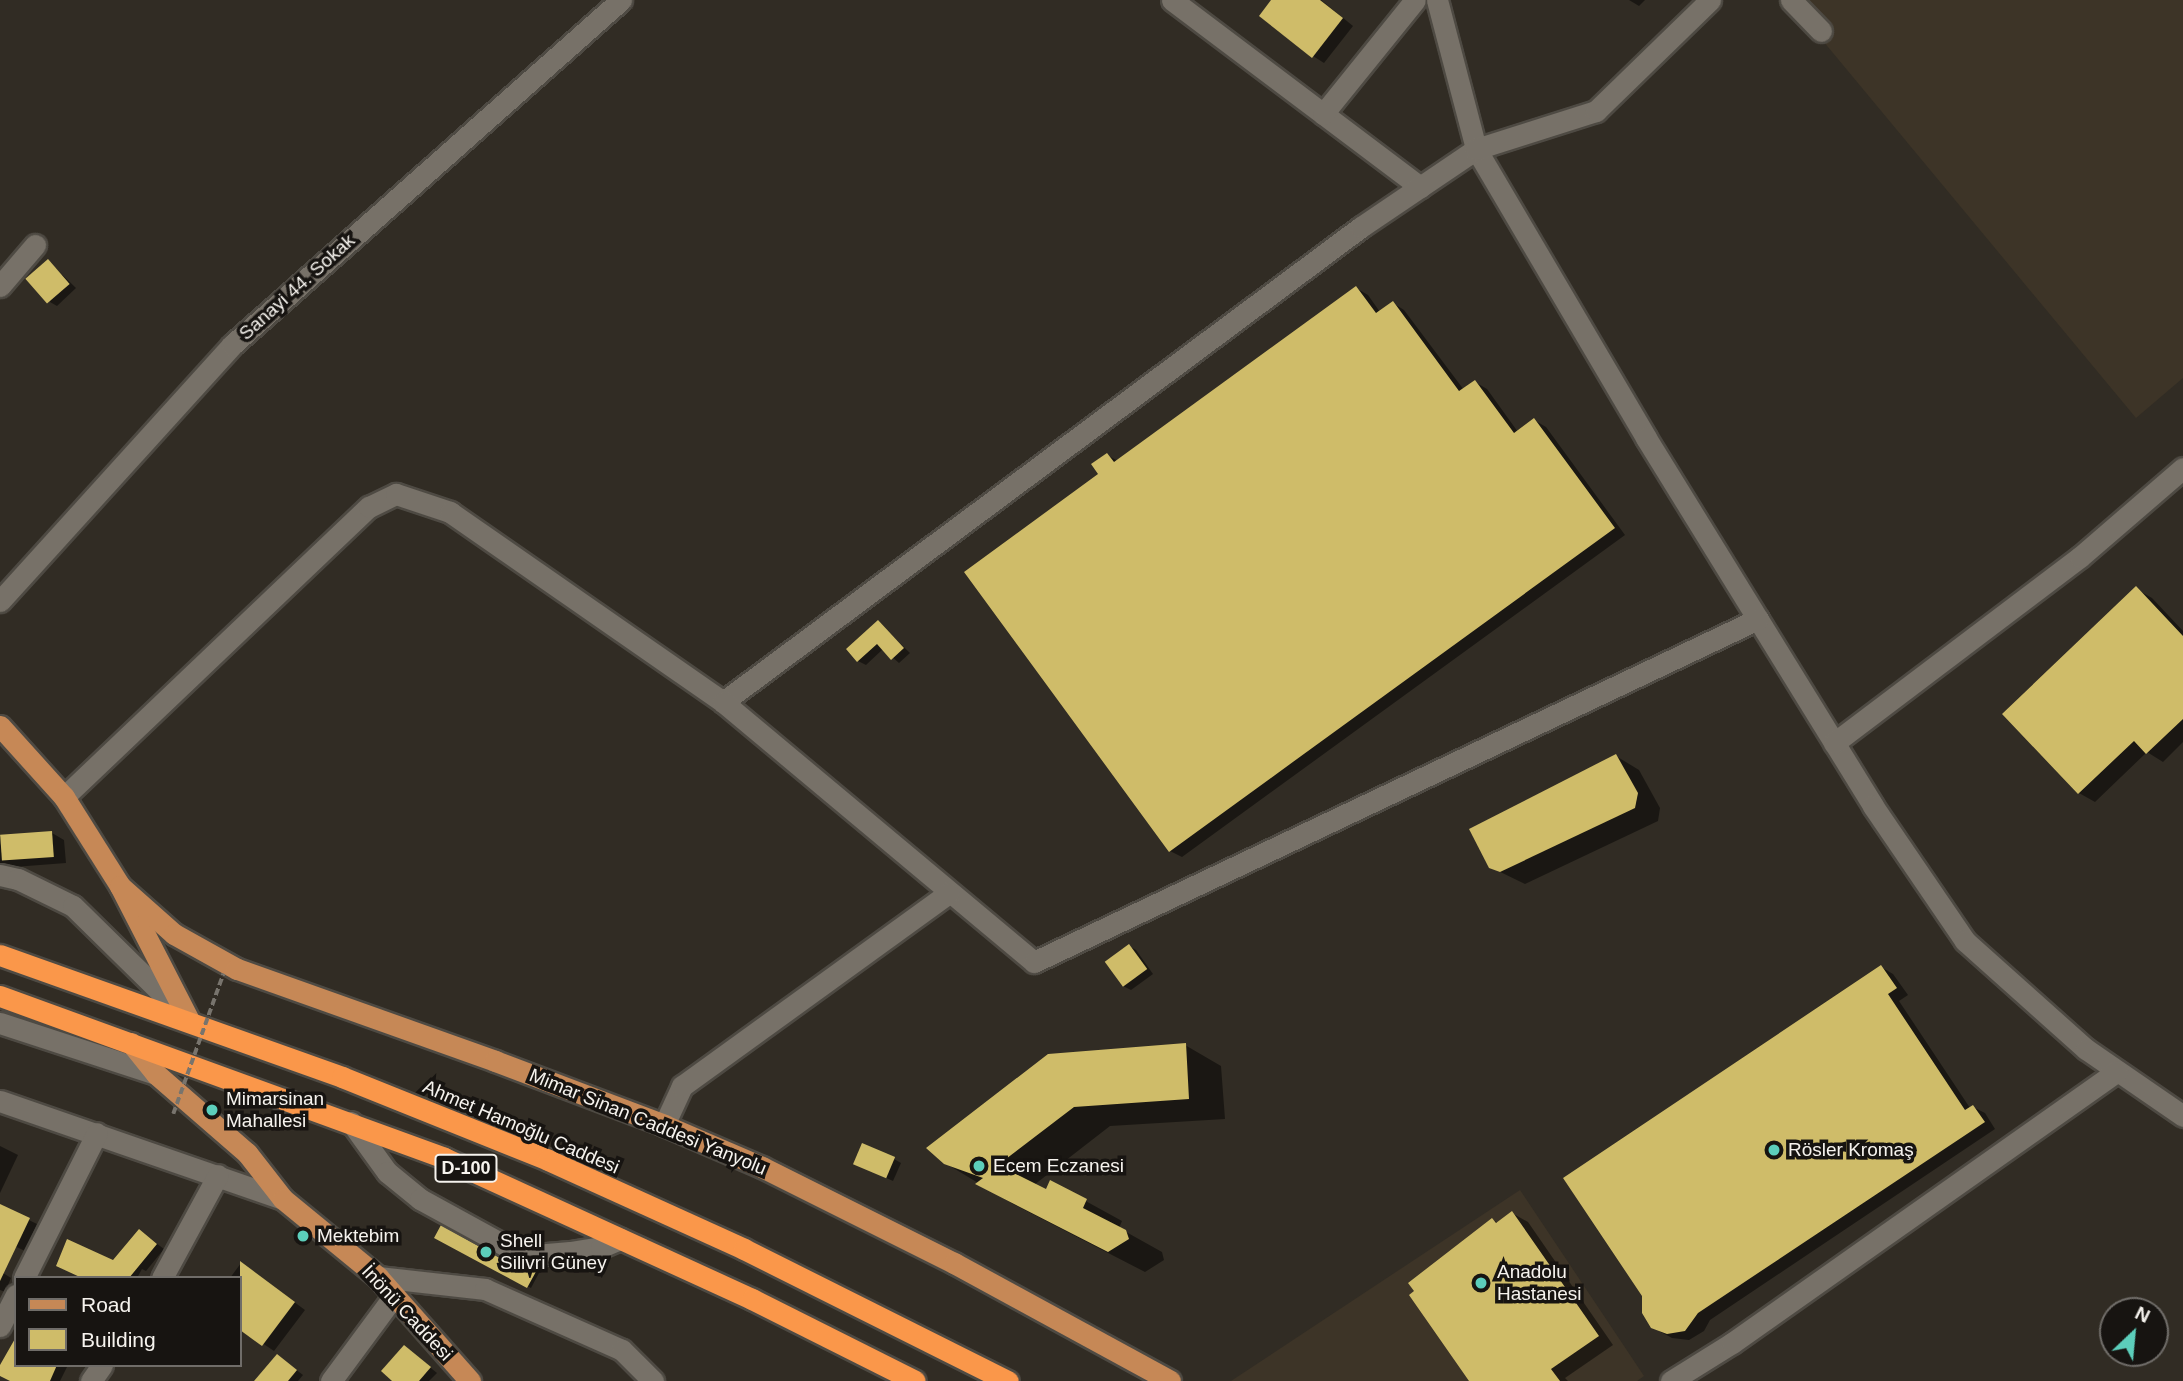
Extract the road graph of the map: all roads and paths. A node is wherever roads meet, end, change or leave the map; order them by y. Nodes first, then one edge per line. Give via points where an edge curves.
1 (621, 0) edge
2 (1172, 0) edge
3 (1415, 0) edge
4 (1437, 0) edge
5 (1710, 0) edge
6 (1791, 0) edge
7 (1821, 31) dead end
8 (1323, 114) junction
9 (1476, 149) junction
10 (1420, 187) junction
11 (35, 245) dead end
12 (0, 286) edge
13 (2183, 468) edge
14 (0, 601) edge
15 (1758, 619) junction
16 (723, 702) junction
17 (0, 726) edge
18 (1835, 743) junction
19 (64, 797) junction
20 (0, 875) edge
21 (120, 886) junction
22 (949, 893) junction
23 (0, 955) edge
24 (223, 974) dead end
25 (0, 996) edge
26 (189, 1020) junction
27 (0, 1023) edge
28 (131, 1043) junction
29 (2117, 1071) junction
30 (156, 1074) junction
31 (0, 1101) edge
32 (173, 1114) dead end
33 (2183, 1116) edge
34 (351, 1122) junction
35 (664, 1125) junction
36 (97, 1133) junction
37 (218, 1175) junction
38 (284, 1199) junction
39 (620, 1239) junction
40 (25, 1276) edge
41 (163, 1276) edge
42 (378, 1277) junction
43 (394, 1296) junction
44 (14, 1299) edge
45 (0, 1326) edge
46 (331, 1381) edge
47 (470, 1381) edge
48 (653, 1381) edge
49 (915, 1381) edge
50 (1008, 1381) edge
51 (1170, 1381) edge
52 (1671, 1381) edge

1 - 14 street, Sanayi 44. Sokak via 232,345
2 - 8 street
3 - 8 street
4 - 9 street
5 - 9 street via 1596,111
6 - 7 street
8 - 10 street
9 - 10 street
9 - 15 street
10 - 16 street
11 - 12 street
13 - 18 street via 2080,556
15 - 18 street
15 - 22 street via 1034,962
16 - 19 street via 450,512 396,494 369,508
16 - 22 street
17 - 19 main road
18 - 29 street via 1965,942 2085,1049
19 - 21 main road
20 - 26 street via 19,878 73,906
21 - 26 main road
21 - 35 main road, Mimar Sinan Caddesi Yanyolu via 174,934 237,969
22 - 35 street via 682,1086
23 - 26 highway, Ahmet Hamoğlu Caddesi / D-100
24 - 32 path, bridge
25 - 28 highway, D-100
26 - 50 highway, Ahmet Hamoğlu Caddesi / D-100 via 548,1160 744,1249
27 - 30 street
28 - 30 main road, İnönü Caddesi
28 - 34 highway, D-100
29 - 33 street
29 - 52 street via 1732,1343
30 - 38 main road, İnönü Caddesi via 247,1153
31 - 36 street
34 - 39 highway, D-100 via 444,1158
34 - 39 street via 387,1172 420,1199 513,1250 535,1255 570,1252
35 - 51 main road, Mimar Sinan Caddesi Yanyolu via 762,1167 942,1257
36 - 37 street
36 - 40 street
37 - 38 street
37 - 41 street
38 - 42 main road, İnönü Caddesi
39 - 49 highway, D-100
42 - 43 main road, İnönü Caddesi
42 - 48 street via 485,1290 622,1350
43 - 46 street
43 - 47 main road, İnönü Caddesi
44 - 45 street

